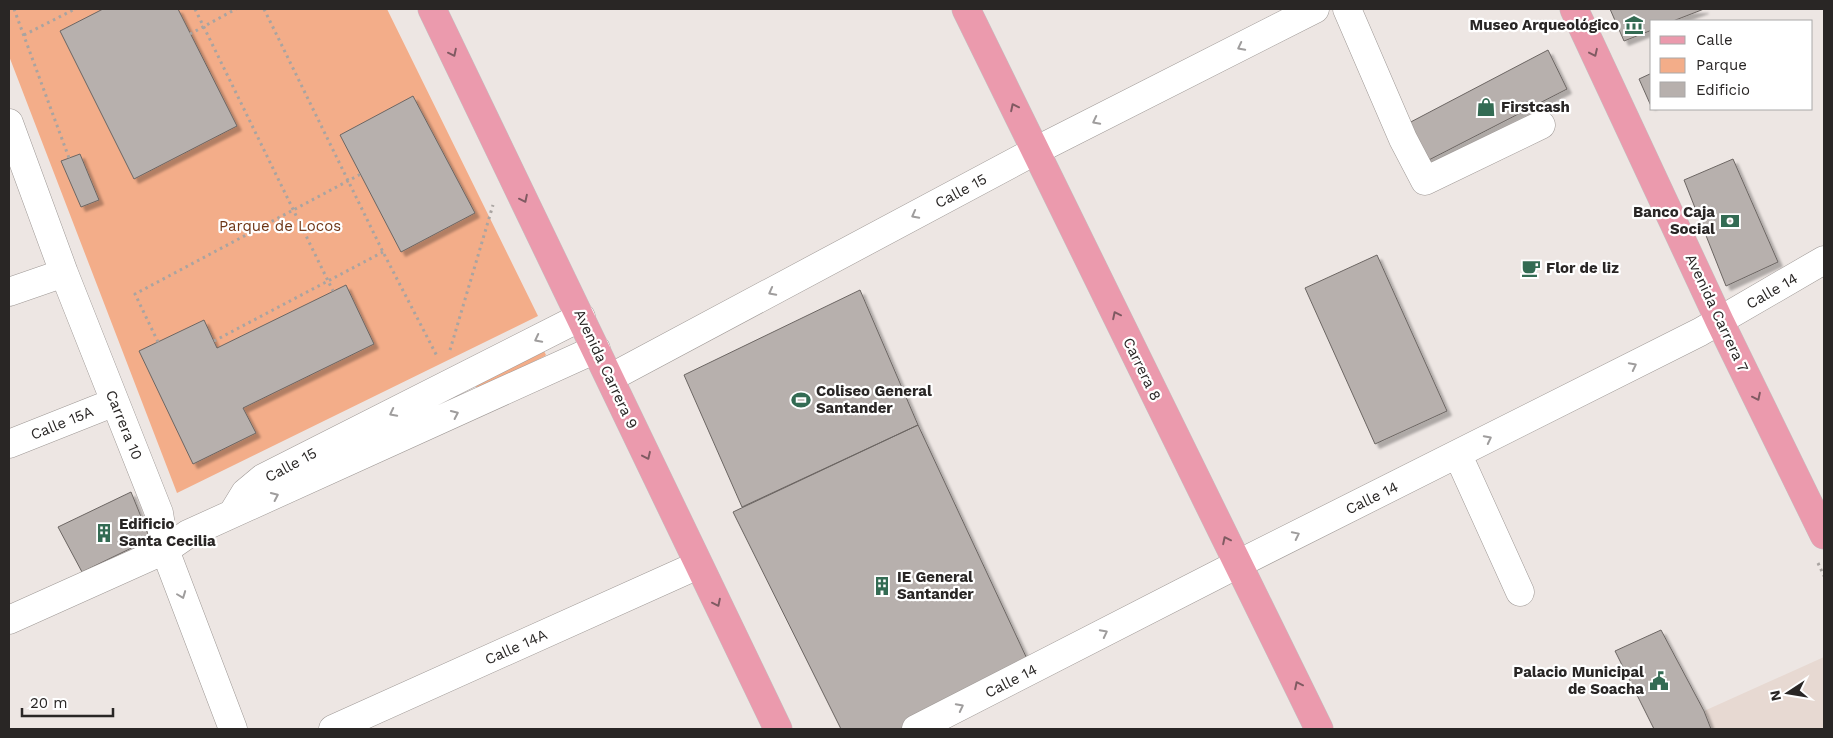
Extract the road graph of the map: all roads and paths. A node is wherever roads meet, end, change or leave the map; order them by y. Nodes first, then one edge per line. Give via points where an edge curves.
1 (14, 9) edge
2 (75, 9) edge
3 (195, 9) edge
4 (236, 9) edge
5 (264, 9) edge
6 (966, 9) edge
7 (1315, 9) edge
8 (1347, 9) edge
9 (1574, 9) edge
10 (438, 11) edge
11 (1273, 19) edge
12 (204, 26) junction
13 (190, 34) dead end
14 (24, 35) junction
15 (9, 123) edge
16 (1540, 125) dead end
17 (1035, 151) junction
18 (70, 158) dead end
19 (361, 174) dead end
20 (348, 180) junction
21 (493, 204) dead end
22 (293, 210) junction
23 (384, 252) junction
24 (1824, 260) edge
25 (64, 272) junction
26 (329, 281) junction
27 (333, 291) dead end
28 (9, 292) edge
29 (581, 317) junction
30 (1720, 322) junction
31 (214, 341) dead end
32 (158, 342) dead end
33 (596, 349) junction
34 (450, 351) dead end
35 (440, 361) dead end
36 (610, 378) junction
37 (115, 402) junction
38 (9, 444) edge
39 (1458, 455) junction
40 (231, 516) junction
41 (1824, 535) edge
42 (165, 550) junction
43 (1238, 564) junction
44 (698, 565) junction
45 (1520, 592) dead end
46 (9, 620) edge
47 (233, 729) edge
48 (333, 729) edge
49 (778, 729) edge
50 (916, 729) edge
51 (1319, 729) edge

1 - 14 path
2 - 14 path
3 - 12 path
4 - 12 path
5 - 20 path
17 -> 6 main road, Carrera 8
7 - 11 street, Calle 15
8 - 16 street via 1402,139 1425,181
9 -> 30 main road, Avenida Carrera 7
10 -> 29 main road, Avenida Carrera 9
11 -> 17 street, Calle 15
12 - 13 path
12 - 22 path
14 - 18 path
15 - 25 street, Carrera 10
17 -> 36 street, Calle 15
43 -> 17 main road, Carrera 8
19 - 20 path
20 - 22 path
20 - 23 path
21 - 34 path
22 - 26 path
22 - 32 path via 135,294
23 - 26 path
23 - 35 path
24 - 30 street, Calle 14
25 - 28 street
25 - 37 street, Carrera 10
26 - 27 path
26 - 31 path
29 - 33 main road, Avenida Carrera 9
29 -> 40 street, Calle 15 via 263,478 245,493
39 -> 30 street, Calle 14
30 -> 41 main road, Avenida Carrera 7
33 - 36 main road, Avenida Carrera 9
40 -> 33 street
36 -> 44 main road, Avenida Carrera 9
37 - 38 street, Calle 15A
37 - 42 street, Carrera 10 via 159,513
43 -> 39 street, Calle 14
39 - 45 street
40 - 42 street via 188,534
42 - 46 street
42 -> 47 street, Carrera 10
50 -> 43 street, Calle 14
51 -> 43 main road, Carrera 8
44 - 48 street, Calle 14A
44 -> 49 main road, Avenida Carrera 9

